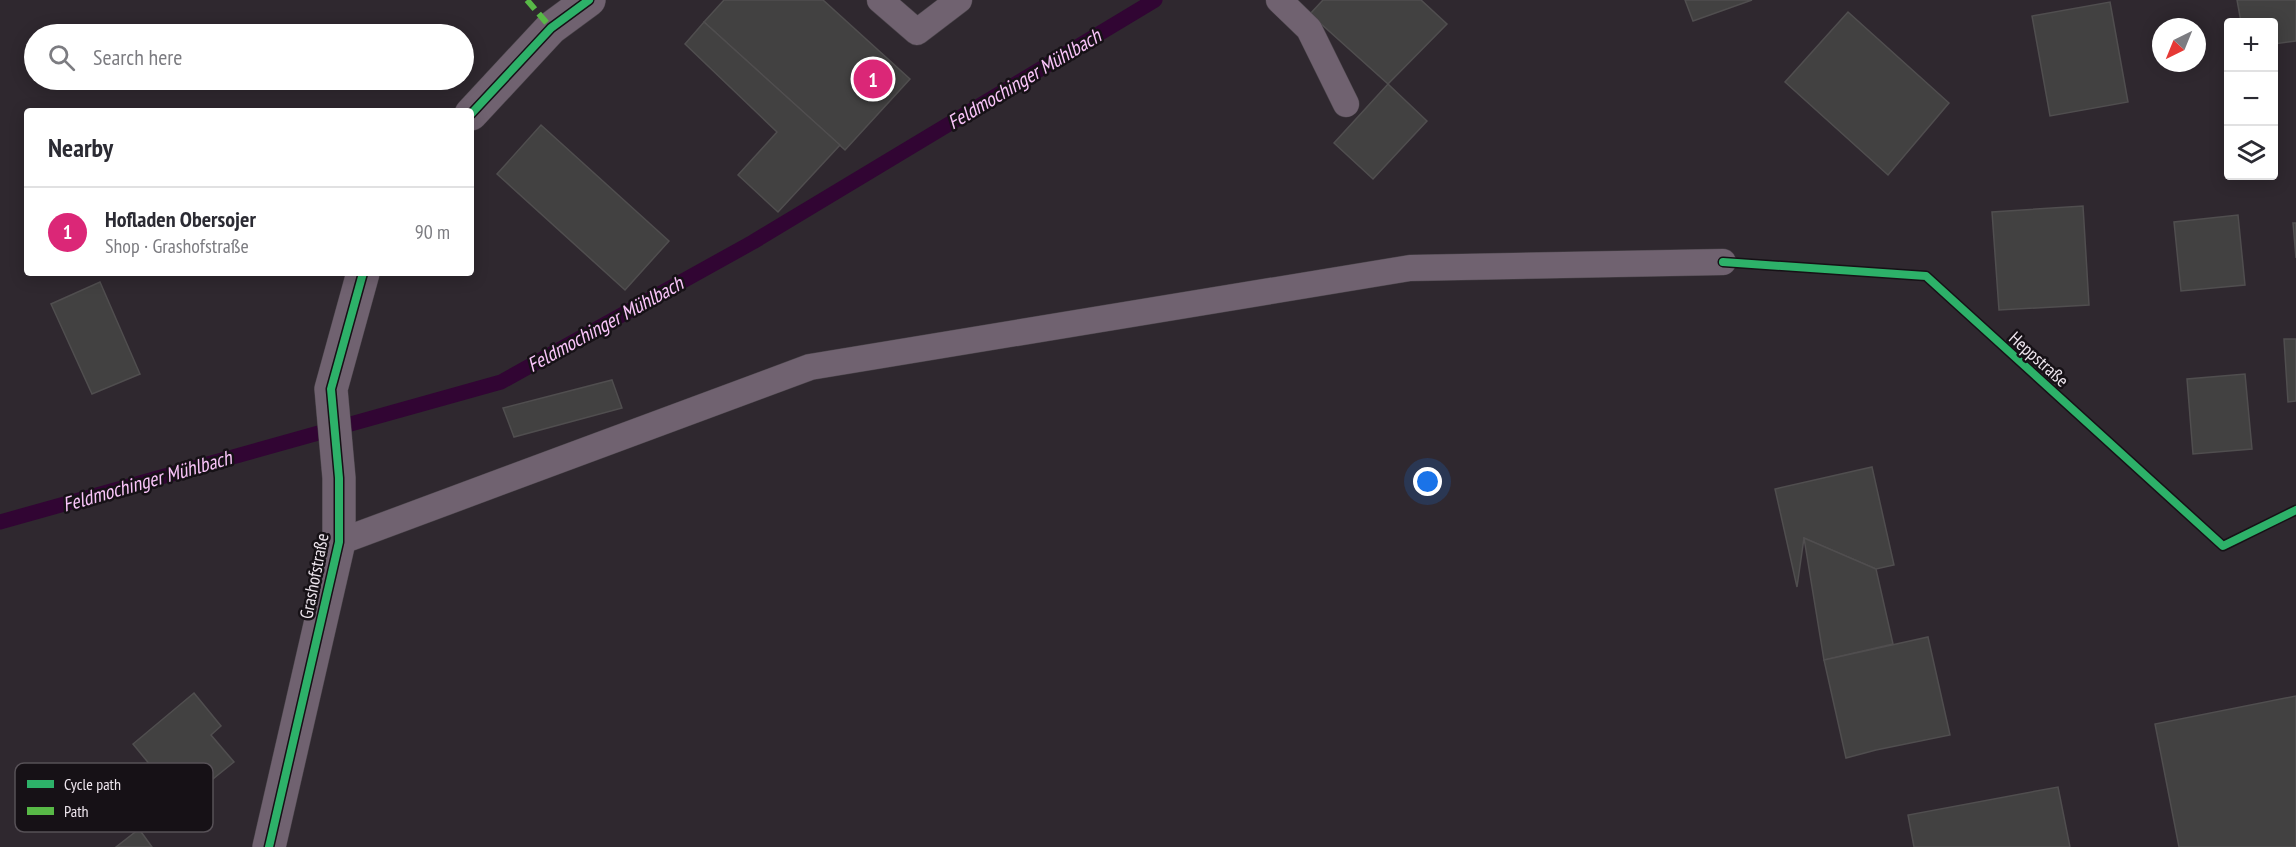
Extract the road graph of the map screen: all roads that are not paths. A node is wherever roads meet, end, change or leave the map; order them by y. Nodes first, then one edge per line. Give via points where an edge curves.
1 (589, 0) edge
2 (880, 0) edge
3 (959, 0) edge
4 (1279, 0) edge
5 (1346, 104) dead end
6 (474, 111) edge
7 (1723, 262) dead end
8 (362, 276) edge
9 (339, 542) junction
10 (269, 847) edge

1 - 6 street via 551,28
2 - 3 lane via 917,32
4 - 5 lane via 1309,29
7 - 9 lane via 1410,268 810,367
8 - 9 street, Grashofstraße via 331,388 339,478
9 - 10 street, Grashofstraße

